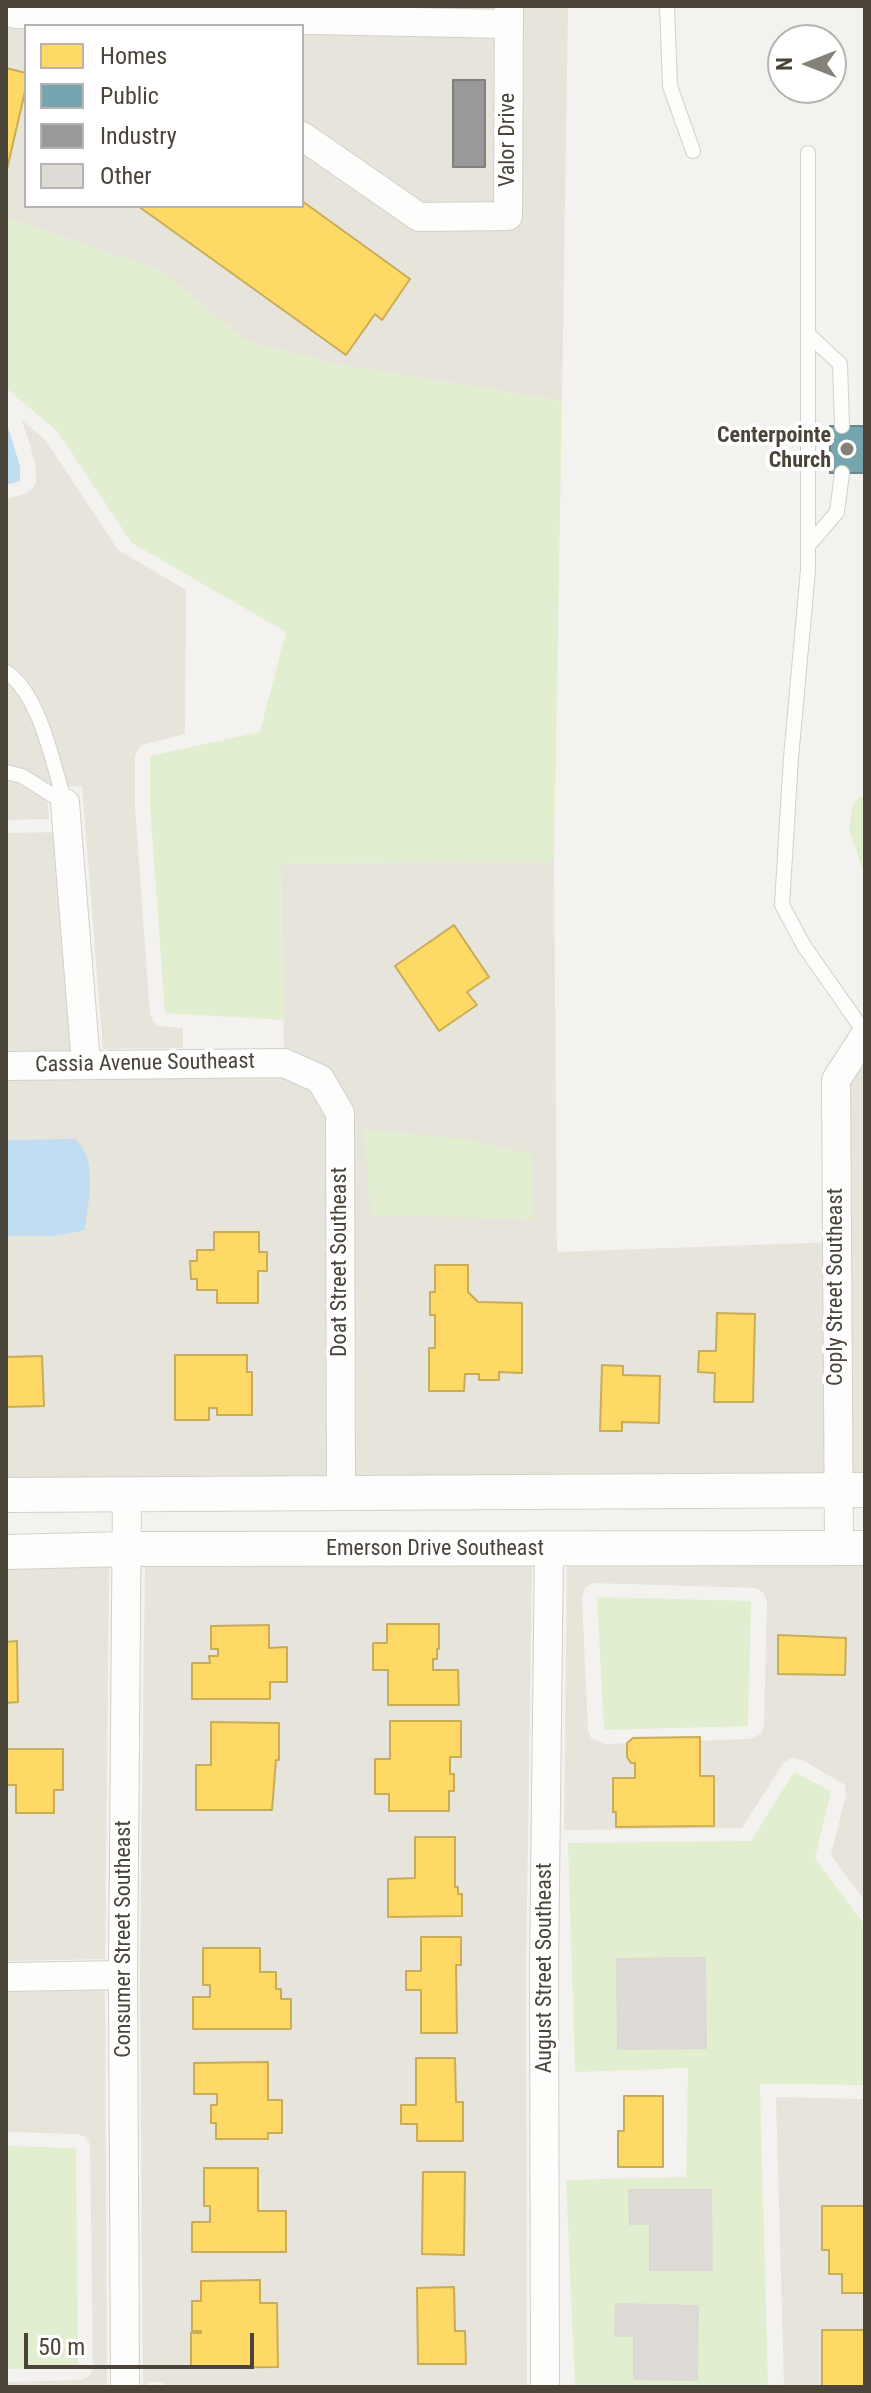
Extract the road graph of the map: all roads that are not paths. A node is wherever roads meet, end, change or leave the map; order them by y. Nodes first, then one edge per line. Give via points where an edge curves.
1 (667, 6) edge
2 (6, 11) edge
3 (509, 15) edge
4 (226, 22) edge
5 (304, 137) edge
6 (693, 151) dead end
7 (808, 153) dead end
8 (809, 335) junction
9 (842, 426) dead end
10 (842, 473) dead end
11 (808, 546) junction
12 (6, 672) edge
13 (6, 772) edge
14 (65, 803) junction
15 (865, 1034) edge
16 (284, 1063) joint
17 (86, 1064) junction
18 (6, 1066) edge
19 (851, 1490) edge
20 (341, 1491) junction
21 (127, 1492) junction
22 (6, 1495) edge
23 (852, 1547) edge
24 (549, 1548) junction
25 (128, 1549) junction
26 (6, 1552) edge
27 (123, 1975) junction
28 (6, 1977) edge
29 (125, 2387) edge
30 (545, 2387) edge

1 - 6 lane via 670,86
2 - 4 street, Valor Drive
3 - 4 street, Valor Drive
3 - 5 street, Valor Drive via 508,216 419,217
7 - 8 lane
8 - 9 lane via 840,364
8 - 11 lane
10 - 11 lane via 837,512
11 - 15 lane via 782,905
12 - 14 lane via 17,679 35,708
13 - 14 lane
14 - 17 street
15 - 19 street, Coply Street Southeast via 836,1080
16 - 17 street, Cassia Avenue Southeast
16 - 20 street, Doat Street Southeast via 320,1079 340,1113
17 - 18 street, Cassia Avenue Southeast
19 - 20 street
19 - 23 street, Coply Street Southeast
20 - 21 street
21 - 22 street
21 - 25 street, Consumer Street Southeast
23 - 24 street, Emerson Drive Southeast
24 - 25 street, Emerson Drive Southeast
24 - 30 street, August Street Southeast
25 - 26 street, Emerson Drive Southeast
25 - 27 street, Consumer Street Southeast
27 - 28 street
27 - 29 street, Consumer Street Southeast

